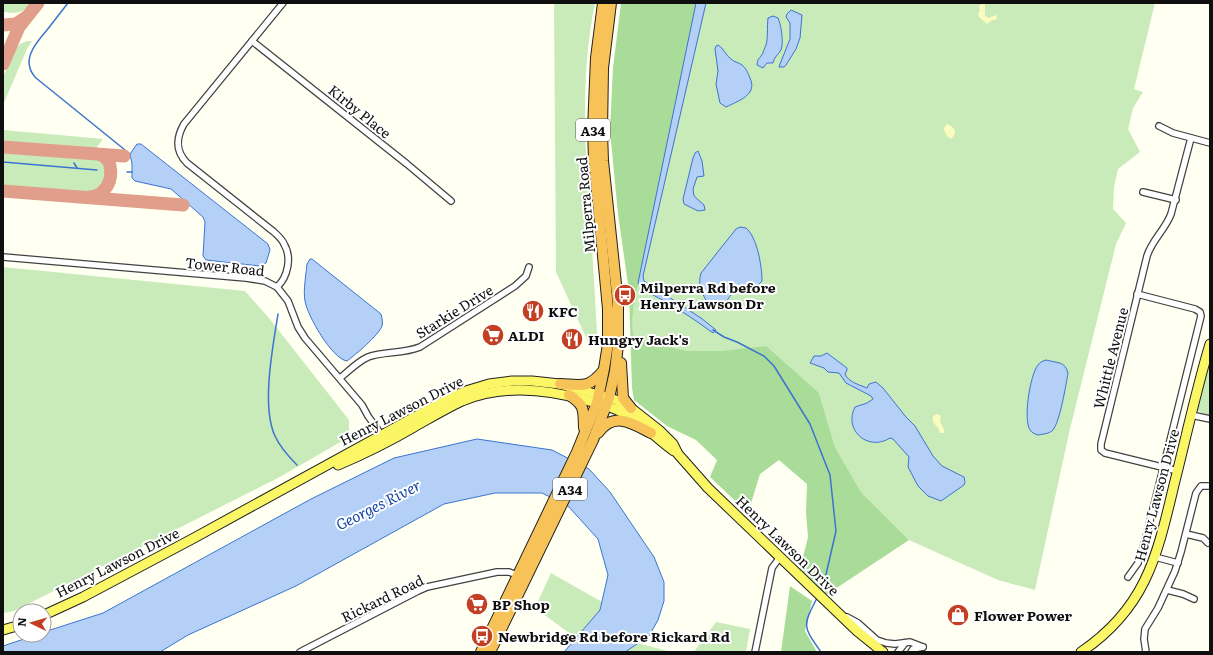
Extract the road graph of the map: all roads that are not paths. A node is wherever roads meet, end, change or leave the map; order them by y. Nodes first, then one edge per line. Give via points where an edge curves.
1 (283, 3) edge
2 (603, 3) edge
3 (611, 3) edge
4 (252, 41) junction
5 (1159, 126) dead end
6 (1191, 138) junction
7 (1210, 143) edge
8 (1143, 192) dead end
9 (1176, 200) junction
10 (451, 201) dead end
11 (3, 257) edge
12 (529, 267) dead end
13 (277, 287) junction
14 (1138, 294) junction
15 (619, 331) junction
16 (1210, 344) edge
17 (604, 369) junction
18 (340, 378) junction
19 (560, 384) junction
20 (569, 395) junction
21 (603, 401) junction
22 (631, 408) junction
23 (1191, 415) junction
24 (1210, 419) edge
25 (651, 433) junction
26 (588, 437) junction
27 (384, 438) junction
28 (678, 454) junction
29 (1163, 468) junction
30 (1178, 471) junction
31 (1210, 486) edge
32 (1186, 534) junction
33 (1208, 543) dead end
34 (780, 557) junction
35 (1156, 557) junction
36 (1178, 563) junction
37 (522, 577) junction
38 (1128, 577) dead end
39 (1167, 590) junction
40 (1194, 599) dead end
41 (52, 611) edge
42 (837, 612) junction
43 (905, 643) junction
44 (300, 652) edge
45 (481, 652) edge
46 (490, 652) edge
47 (755, 652) edge
48 (883, 652) edge
49 (898, 652) edge
50 (911, 652) edge
51 (1081, 652) edge
52 (1146, 652) edge

1 - 4 street
2 - 17 highway, Milperra Road / A34 via 596,58 593,129 609,321
3 - 15 highway, Milperra Road / A34 via 603,68 602,132
4 - 10 street, Kirby Place
4 - 13 street via 184,124 179,135 178,148 187,163 274,232 284,243 288,256 286,273
5 - 6 street via 1169,132
6 - 7 street
6 - 9 street, Whittle Avenue
8 - 9 street
9 - 14 street, Whittle Avenue via 1169,220 1148,251
11 - 13 street, Tower Road via 260,280
12 - 18 street, Starkie Drive via 526,276 515,286 420,347 370,357
13 - 18 street, Tower Road via 288,301 305,338
14 - 29 street, Whittle Avenue via 1101,450
14 - 29 street via 1195,309 1201,314
15 - 21 highway, Milperra Road / A34 via 618,356
15 - 22 highway via 622,395
16 - 23 main road, Henry Lawson Drive
17 - 19 highway via 588,384
17 - 21 highway, Milperra Road / A34
18 - 27 street, Tower Road
19 - 21 main road, Henry Lawson Drive
19 - 27 main road, Henry Lawson Drive via 522,380 480,386 451,397
20 - 21 main road, Henry Lawson Drive
20 - 26 highway via 584,409
20 - 27 main road, Henry Lawson Drive via 532,390 494,392 449,407
21 - 22 main road, Henry Lawson Drive
21 - 25 main road, Henry Lawson Drive
21 - 26 highway, A34
22 - 28 main road, Henry Lawson Drive via 659,430
23 - 24 street
23 - 30 main road, Henry Lawson Drive
25 - 26 highway via 620,420 609,422
25 - 28 main road, Henry Lawson Drive
26 - 37 highway, A34
27 - 41 main road, Henry Lawson Drive via 340,464 308,476
28 - 34 main road, Henry Lawson Drive via 708,488
29 - 30 street, Whittle Avenue
29 - 38 street via 1141,553
30 - 35 main road, Henry Lawson Drive
31 - 32 street via 1202,486 1198,490
32 - 33 street via 1203,538
32 - 36 street
34 - 42 main road, Henry Lawson Drive
34 - 47 street via 772,568
35 - 36 street
35 - 51 main road, Henry Lawson Drive via 1145,582 1125,612 1105,634
36 - 39 street
37 - 44 street, Rickard Road via 509,572 497,572 427,588
37 - 45 highway, A34
37 - 46 highway, A34
39 - 40 street
39 - 52 street via 1145,629
42 - 43 street via 858,623 877,640 886,643
42 - 48 main road, Henry Lawson Drive
43 - 49 street
43 - 50 street via 912,642 924,647

